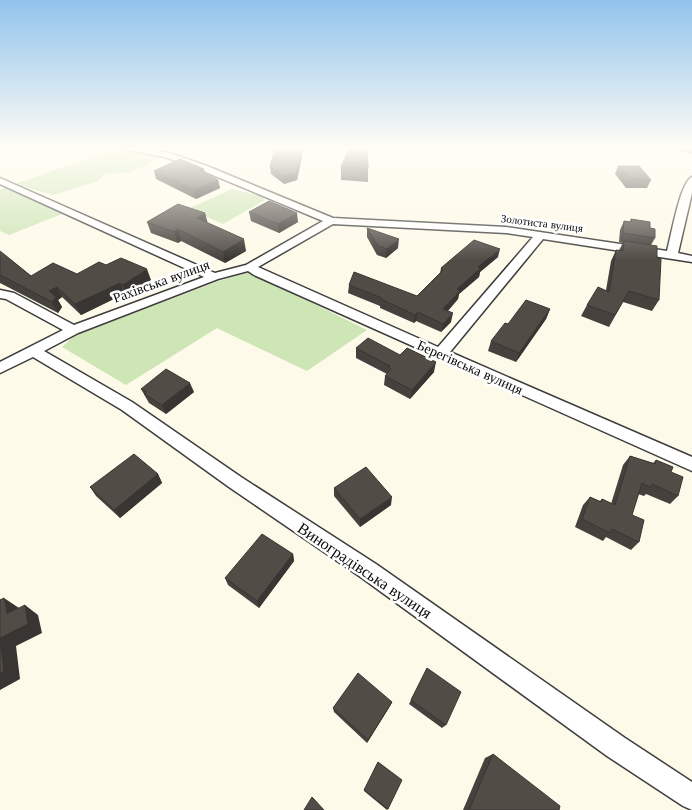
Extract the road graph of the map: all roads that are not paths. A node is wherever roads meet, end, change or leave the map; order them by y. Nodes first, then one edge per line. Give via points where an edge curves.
1 (4, 185) edge
2 (244, 185) edge
3 (690, 185) edge
4 (331, 221) junction
5 (541, 235) junction
6 (672, 255) junction
7 (692, 259) edge
8 (250, 267) junction
9 (214, 277) junction
10 (0, 294) edge
11 (73, 330) junction
12 (33, 351) junction
13 (440, 354) junction
14 (0, 368) edge
15 (692, 464) edge
16 (692, 797) edge

1 - 9 street
2 - 4 street
3 - 6 street
4 - 5 street, Золотиста вулиця via 506,230
4 - 8 street, Рахівська вулиця
5 - 6 street, Золотиста вулиця
5 - 13 street
6 - 7 street, Золотиста вулиця
8 - 9 street, Рахівська вулиця
8 - 13 street, Берегівська вулиця
9 - 11 street, Рахівська вулиця
10 - 11 street via 10,296
11 - 12 street, Рахівська вулиця
12 - 14 street, Рахівська вулиця
12 - 16 street, Виноградівська вулиця via 127,406
13 - 15 street, Берегівська вулиця

